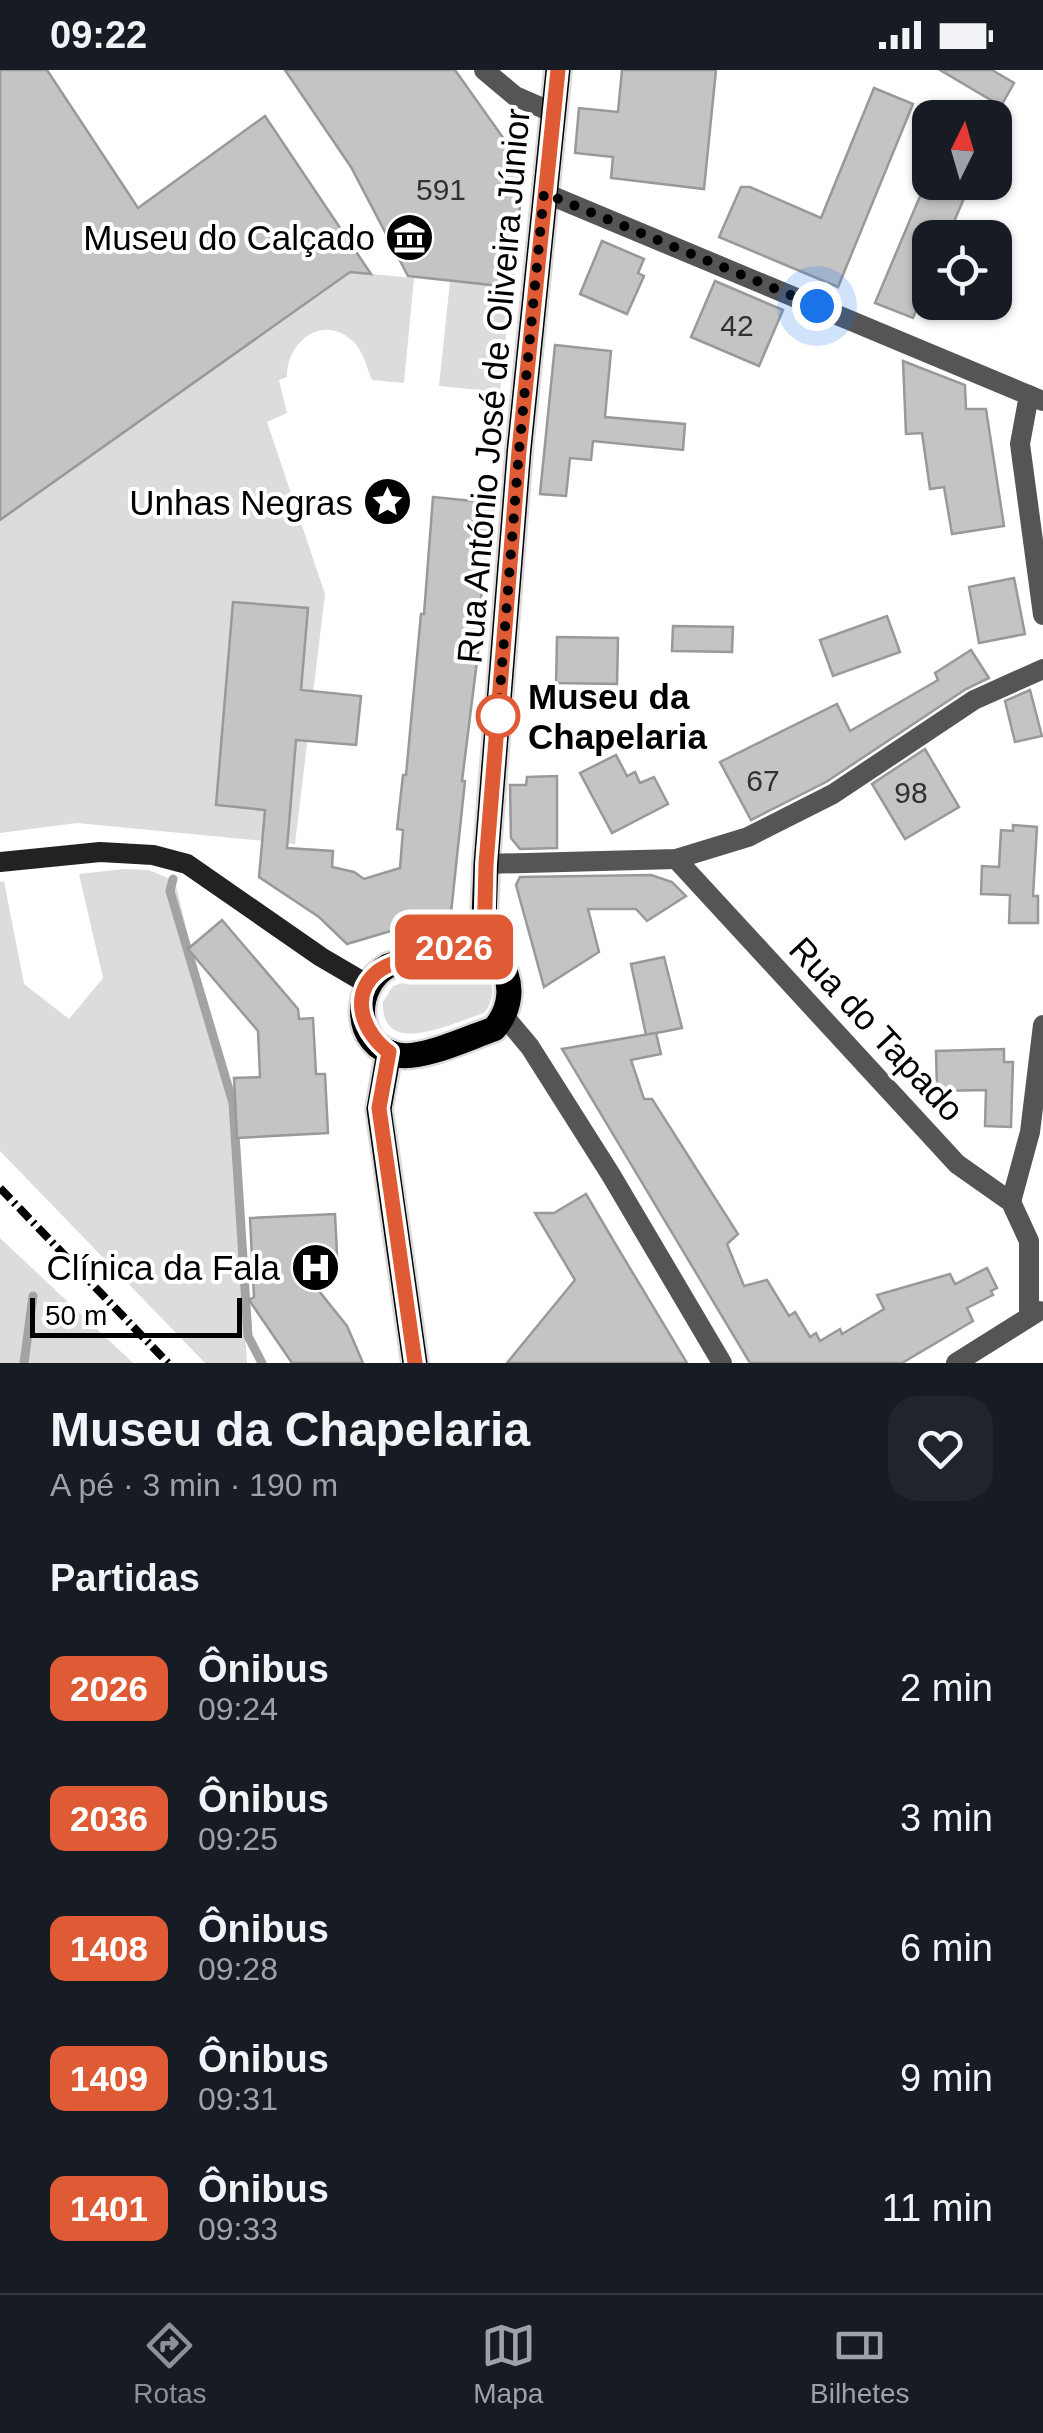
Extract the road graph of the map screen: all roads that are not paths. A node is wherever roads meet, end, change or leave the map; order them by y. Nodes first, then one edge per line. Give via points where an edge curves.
1 (484, 70) edge
2 (558, 70) edge
3 (554, 114) junction
4 (544, 193) junction
5 (1036, 398) edge
6 (1043, 615) edge
7 (1043, 669) edge
8 (676, 859) junction
9 (0, 862) edge
10 (486, 864) junction
11 (484, 948) junction
12 (367, 984) junction
13 (504, 1016) junction
14 (1043, 1026) edge
15 (389, 1052) junction
16 (1010, 1202) junction
17 (1036, 1241) edge
18 (1036, 1312) edge
19 (415, 1363) edge
20 (722, 1363) edge
21 (956, 1363) edge

1 - 3 street via 515,96
2 - 3 main road, Rua António José de Oliveira Júnior
3 - 4 main road, Rua António José de Oliveira Júnior
4 - 5 street
4 - 10 main road, Rua António José de Oliveira Júnior
5 - 6 street via 1020,444
7 - 8 street via 974,700 833,794 748,837
8 - 10 street
8 - 16 street, Rua do Tapado via 957,1164
9 - 12 street via 100,852 187,864
10 - 11 main road, Rua António José de Oliveira Júnior
11 - 12 main road via 464,944 388,966
11 - 13 main road via 507,973
12 - 15 main road via 364,1027
13 - 15 main road via 494,1028 415,1055
13 - 20 street via 601,1159
14 - 16 street via 1030,1132
15 - 19 main road via 379,1108
16 - 17 street, Rua do Tapado
17 - 18 street
18 - 21 street

